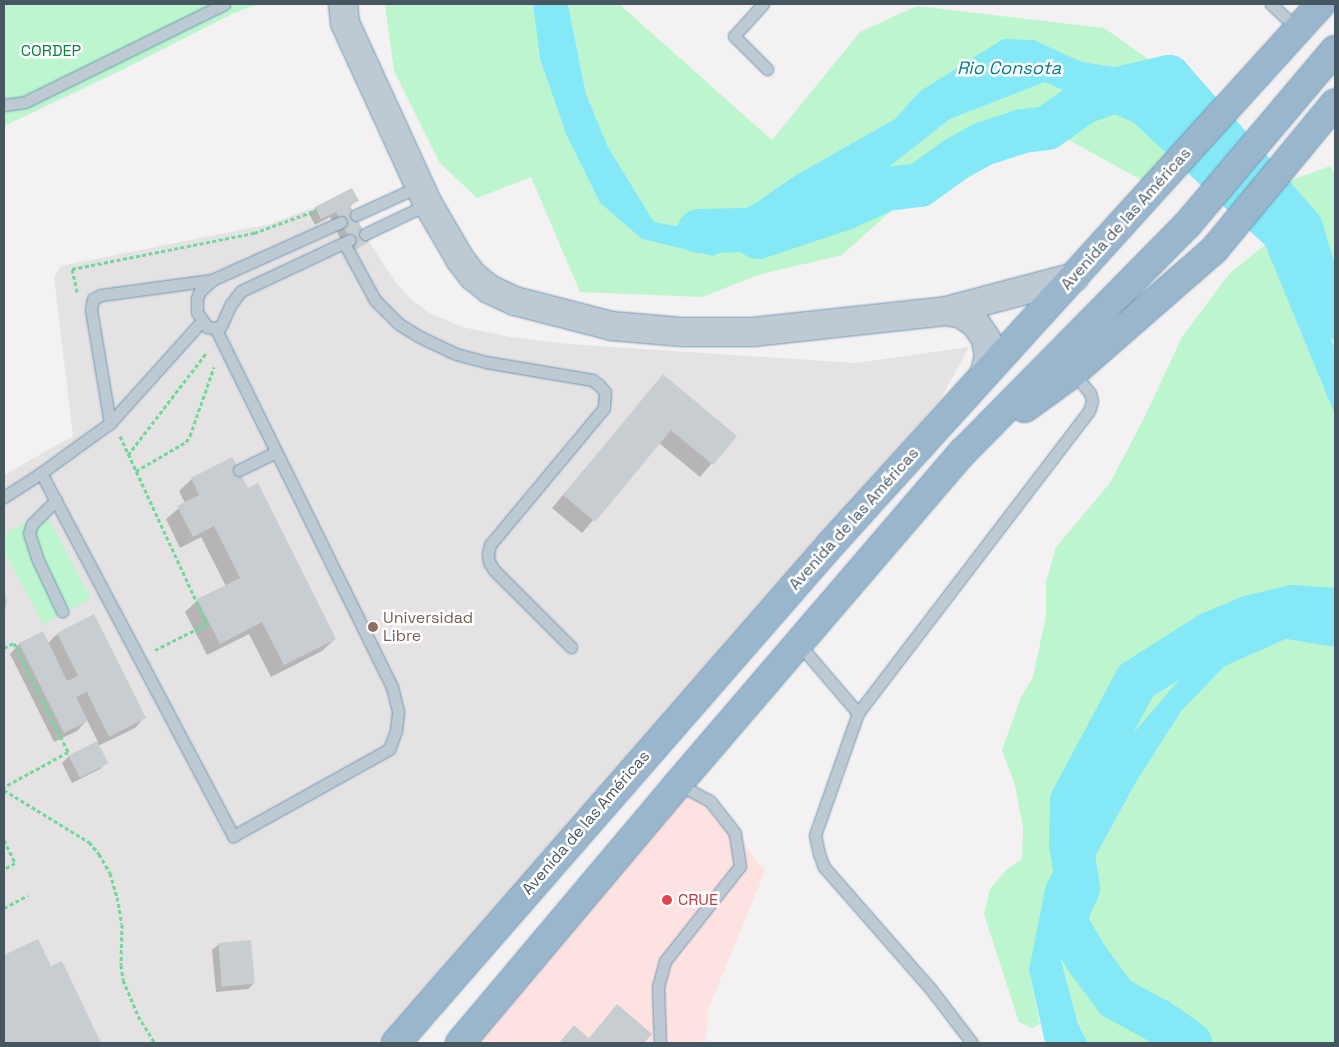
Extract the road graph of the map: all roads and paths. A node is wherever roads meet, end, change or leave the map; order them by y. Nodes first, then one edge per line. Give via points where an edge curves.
1 (224, 4) edge
2 (343, 4) edge
3 (763, 4) edge
4 (1271, 4) edge
5 (1321, 4) edge
6 (1298, 29) junction
7 (1335, 50) edge
8 (767, 69) dead end
9 (1335, 103) edge
10 (4, 105) edge
11 (424, 195) junction
12 (317, 210) dead end
13 (356, 215) dead end
14 (341, 222) dead end
15 (364, 234) dead end
16 (203, 242) dead end
17 (1075, 277) junction
18 (212, 280) junction
19 (946, 311) junction
20 (202, 322) junction
21 (215, 328) junction
22 (200, 349) dead end
23 (214, 366) dead end
24 (985, 372) junction
25 (1073, 373) junction
26 (113, 426) junction
27 (276, 452) junction
28 (963, 452) junction
29 (128, 455) junction
30 (239, 470) dead end
31 (136, 471) junction
32 (42, 473) junction
33 (4, 497) edge
34 (56, 500) junction
35 (62, 612) dead end
36 (799, 644) junction
37 (4, 648) edge
38 (571, 648) dead end
39 (139, 658) junction
40 (858, 713) junction
41 (678, 784) junction
42 (4, 789) edge
43 (4, 840) edge
44 (4, 869) edge
45 (28, 895) dead end
46 (4, 908) edge
47 (155, 1043) edge
48 (396, 1043) edge
49 (460, 1043) edge
50 (660, 1043) edge
51 (972, 1043) edge

1 - 10 lane via 25,102
2 - 11 street via 345,23
3 - 8 lane via 734,36
4 - 6 lane
5 - 6 highway, Avenida de las Américas
6 - 17 highway, Avenida de las Américas
7 - 28 highway via 1187,225
9 - 25 highway via 1214,250
11 - 13 lane
11 - 15 lane
11 - 19 street via 460,259 473,276 489,288 515,302 612,326 682,332 753,332
12 - 16 path via 271,228
14 - 18 lane
17 - 19 street
17 - 24 highway, Avenida de las Américas
18 - 20 lane via 197,298 197,312
18 - 26 lane via 101,295 94,299 91,310
19 - 24 street via 962,314 976,324 986,339 988,356
20 - 21 lane
20 - 26 lane
21 - 27 lane
21 - 38 lane via 226,320 231,304 241,291 347,242 375,300 399,324 418,336 456,354 486,362 592,380 605,392 604,408 490,545 488,554 494,570
22 - 29 path via 212,351
23 - 31 path via 186,442
24 - 48 highway, Avenida de las Américas
25 - 28 highway
25 - 40 lane via 1090,393 1089,411
26 - 29 path
26 - 32 lane
27 - 30 lane
27 - 39 lane via 392,687 398,711 396,731 389,749 233,836
28 - 36 highway
29 - 31 path
31 - 39 path via 208,623
32 - 33 lane
32 - 34 lane
34 - 35 lane via 32,524 29,533
34 - 39 lane
36 - 40 lane
36 - 41 highway
37 - 42 path via 14,643 68,752
40 - 51 lane via 816,835 819,854 824,867 930,988
41 - 49 highway
41 - 50 lane via 710,801 735,833 740,866 665,961 658,987
42 - 47 path via 89,842 99,854 118,897 123,980 138,1016
43 - 44 path via 15,863
45 - 46 path

